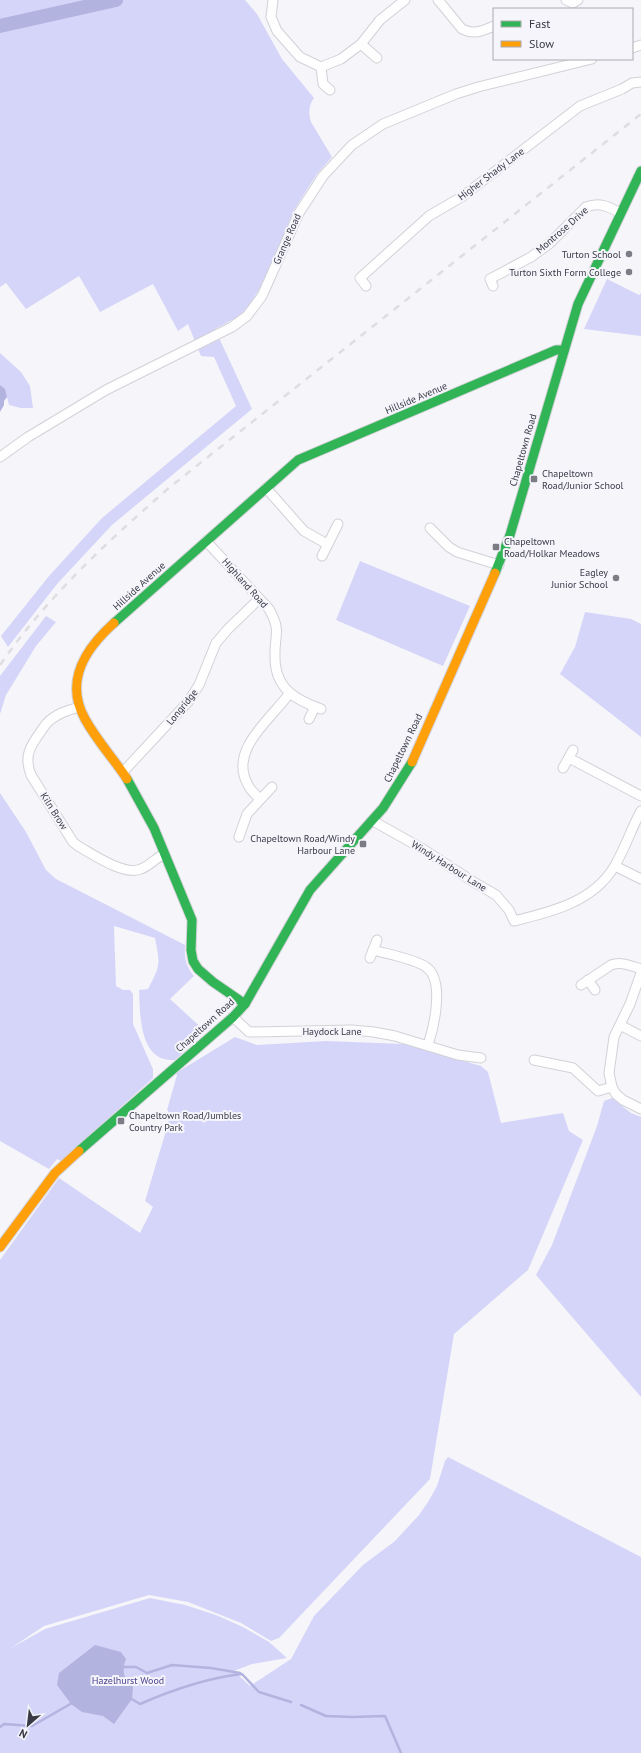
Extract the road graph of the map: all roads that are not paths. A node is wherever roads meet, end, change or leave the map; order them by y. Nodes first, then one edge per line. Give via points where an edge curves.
1 (273, 0) edge
2 (405, 0) edge
3 (438, 0) edge
4 (562, 0) edge
5 (578, 0) edge
6 (493, 26) edge
7 (361, 44) junction
8 (378, 59) dead end
9 (588, 60) edge
10 (321, 67) junction
11 (641, 82) edge
12 (324, 90) dead end
13 (641, 171) edge
14 (620, 213) junction
15 (366, 286) dead end
16 (493, 286) dead end
17 (564, 350) junction
18 (0, 457) edge
19 (266, 488) junction
20 (338, 524) dead end
21 (429, 526) dead end
22 (206, 541) junction
23 (327, 544) junction
24 (322, 556) dead end
25 (499, 565) junction
26 (259, 599) junction
27 (290, 694) junction
28 (80, 707) junction
29 (309, 719) dead end
30 (563, 768) dead end
31 (123, 772) junction
32 (272, 787) dead end
33 (641, 796) edge
34 (260, 799) junction
35 (641, 811) edge
36 (373, 821) junction
37 (239, 837) dead end
38 (164, 854) junction
39 (615, 866) junction
40 (641, 879) edge
41 (377, 940) dead end
42 (641, 969) edge
43 (641, 974) edge
44 (595, 990) dead end
45 (245, 1004) junction
46 (233, 1017) junction
47 (620, 1025) junction
48 (641, 1036) edge
49 (428, 1046) junction
50 (481, 1058) dead end
51 (534, 1060) dead end
52 (612, 1087) junction
53 (641, 1109) edge
54 (0, 1247) edge

1 - 10 street via 271,17 277,31 300,57
2 - 7 street via 380,20
3 - 6 street via 467,32 478,32
4 - 5 street via 573,3
7 - 8 street
7 - 10 street via 341,60
9 - 18 street, Grange Road via 478,87 383,124 352,145 323,176 299,213 262,296 247,316 232,327 106,390
10 - 12 street
11 - 15 street, Higher Shady Lane via 632,83 580,106 463,196 429,216 360,278
13 - 14 main road, Chapeltown Road
14 - 16 street, Montrose Drive via 601,204 586,207 549,244 490,279
14 - 17 main road, Chapeltown Road via 585,287
17 - 19 main road, Hillside Avenue via 556,350 309,454 290,466
17 - 25 main road, Chapeltown Road
19 - 22 main road, Hillside Avenue
19 - 23 street via 304,531
20 - 23 street
21 - 25 street via 457,552
22 - 26 street, Highland Road
22 - 28 main road, Hillside Avenue via 89,647 80,663 78,673
23 - 24 street
25 - 36 main road, Chapeltown Road via 418,748 402,779
26 - 27 street, Highland Road via 274,618 277,633 275,664
26 - 31 street, Longridge via 216,643 199,685 188,702
27 - 29 street, Highland Road via 318,708
27 - 34 street via 251,740 243,757 242,766 246,782
28 - 31 main road, Hillside Avenue via 88,723
28 - 38 street, Kiln Brow via 64,711 46,724 27,754 31,774 73,842 78,846 118,867 132,871 146,867
30 - 33 street via 571,754
31 - 38 main road, Hillside Avenue via 140,800
32 - 34 street
34 - 37 street via 247,814
35 - 39 street
36 - 39 street, Windy Harbour Lane via 496,895 506,906 514,922 565,907 602,882
36 - 45 main road, Chapeltown Road via 320,876 310,890
38 - 45 main road, Hillside Avenue via 192,920 190,951 195,967
39 - 40 street
41 - 49 street via 371,954 419,963 430,971 436,985 435,1017
42 - 44 street via 621,963 611,964 584,983
43 - 47 street
45 - 46 main road, Chapeltown Road
46 - 49 street, Haydock Lane via 245,1030 254,1033 352,1030 388,1035
46 - 54 main road, Chapeltown Road via 55,1173
47 - 48 street
47 - 52 street via 612,1042 609,1073
49 - 50 street, Haydock Lane via 458,1055
51 - 52 street via 573,1068 598,1091
52 - 53 street via 623,1100

